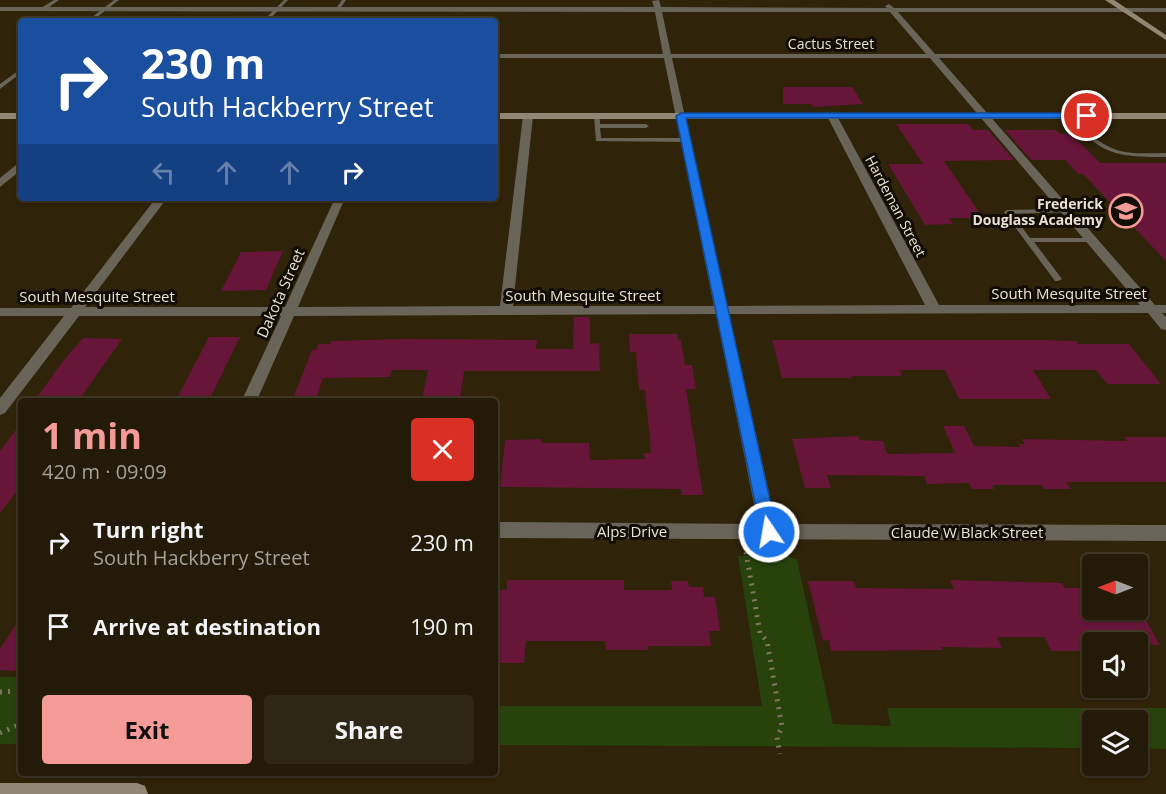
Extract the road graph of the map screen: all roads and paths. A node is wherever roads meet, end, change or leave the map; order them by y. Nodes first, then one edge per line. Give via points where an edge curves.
1 (57, 0) edge
2 (117, 0) edge
3 (202, 0) edge
4 (286, 0) edge
5 (344, 0) edge
6 (428, 0) edge
7 (884, 0) edge
8 (1109, 0) edge
9 (657, 5) edge
10 (0, 9) edge
11 (43, 9) junction
12 (105, 9) junction
13 (192, 9) junction
14 (275, 9) junction
15 (337, 9) junction
16 (424, 9) junction
17 (892, 10) junction
18 (1124, 10) junction
19 (1166, 10) edge
20 (93, 18) edge
21 (182, 18) edge
22 (268, 18) edge
23 (420, 18) edge
24 (1166, 38) edge
25 (668, 56) junction
26 (932, 56) junction
27 (1166, 56) edge
28 (498, 57) edge
29 (18, 73) edge
30 (0, 87) edge
31 (0, 116) edge
32 (18, 116) edge
33 (498, 116) edge
34 (528, 116) junction
35 (681, 116) junction
36 (832, 116) junction
37 (984, 116) junction
38 (1067, 116) junction
39 (1166, 116) edge
40 (597, 121) junction
41 (645, 121) junction
42 (648, 140) junction
43 (686, 140) junction
44 (1166, 155) edge
45 (18, 167) edge
46 (0, 184) edge
47 (160, 201) edge
48 (339, 201) edge
49 (1066, 211) junction
50 (1028, 240) junction
51 (1091, 240) junction
52 (1058, 279) dead end
53 (934, 309) junction
54 (1151, 309) junction
55 (1166, 309) edge
56 (722, 311) junction
57 (0, 312) edge
58 (75, 312) junction
59 (506, 312) junction
60 (289, 313) junction
61 (1166, 326) edge
62 (251, 398) edge
63 (0, 409) edge
64 (498, 530) edge
65 (742, 532) junction
66 (769, 532) junction
67 (1166, 532) edge
68 (18, 691) edge
69 (0, 692) edge
70 (18, 725) edge
71 (0, 733) edge
72 (780, 754) dead end
73 (0, 794) edge
74 (137, 794) edge

1 - 11 lane
2 - 12 lane
3 - 13 street
4 - 14 lane
5 - 15 lane
6 - 16 street
7 - 17 street
8 - 18 main road
9 - 16 street
9 - 17 street
9 - 25 street
10 - 11 street
11 - 12 street
12 - 13 street
12 - 20 lane
13 - 14 street
13 - 21 street
14 - 15 street
14 - 22 lane
15 - 16 street
16 - 23 street
17 - 18 street
17 - 26 street
18 - 19 street
18 - 24 main road
25 - 26 street, Cactus Street
25 - 28 street, Cactus Street
25 - 35 street
26 - 27 street, Cactus Street
26 - 37 street
29 - 30 lane
31 - 32 main road
33 - 34 main road
34 - 40 main road
34 - 59 street
35 - 36 main road
35 - 41 main road
35 - 43 street
36 - 37 main road
36 - 53 street, Hardeman Street
37 - 38 main road
37 - 49 street
38 - 39 main road
38 - 44 lane via 1108,150 1129,155
40 - 41 main road
40 - 42 lane via 597,140
41 - 42 lane
42 - 43 lane
43 - 56 street
45 - 46 street
47 - 58 street
48 - 60 street, Dakota Street
49 - 50 lane via 1007,212
49 - 51 street
50 - 51 lane
50 - 52 lane
51 - 54 street
53 - 54 street, South Mesquite Street
53 - 56 street, South Mesquite Street
54 - 55 street, South Mesquite Street
54 - 61 street
56 - 59 street, South Mesquite Street
56 - 66 street
57 - 58 street, South Mesquite Street
58 - 60 street, South Mesquite Street
58 - 63 street
59 - 60 street, South Mesquite Street
60 - 62 street, Dakota Street
64 - 65 street, Alps Drive
65 - 66 street, Alps Drive
65 - 72 path via 782,727 777,737
66 - 67 street, Claude W Black Street
68 - 69 path
70 - 71 path
73 - 74 main road

